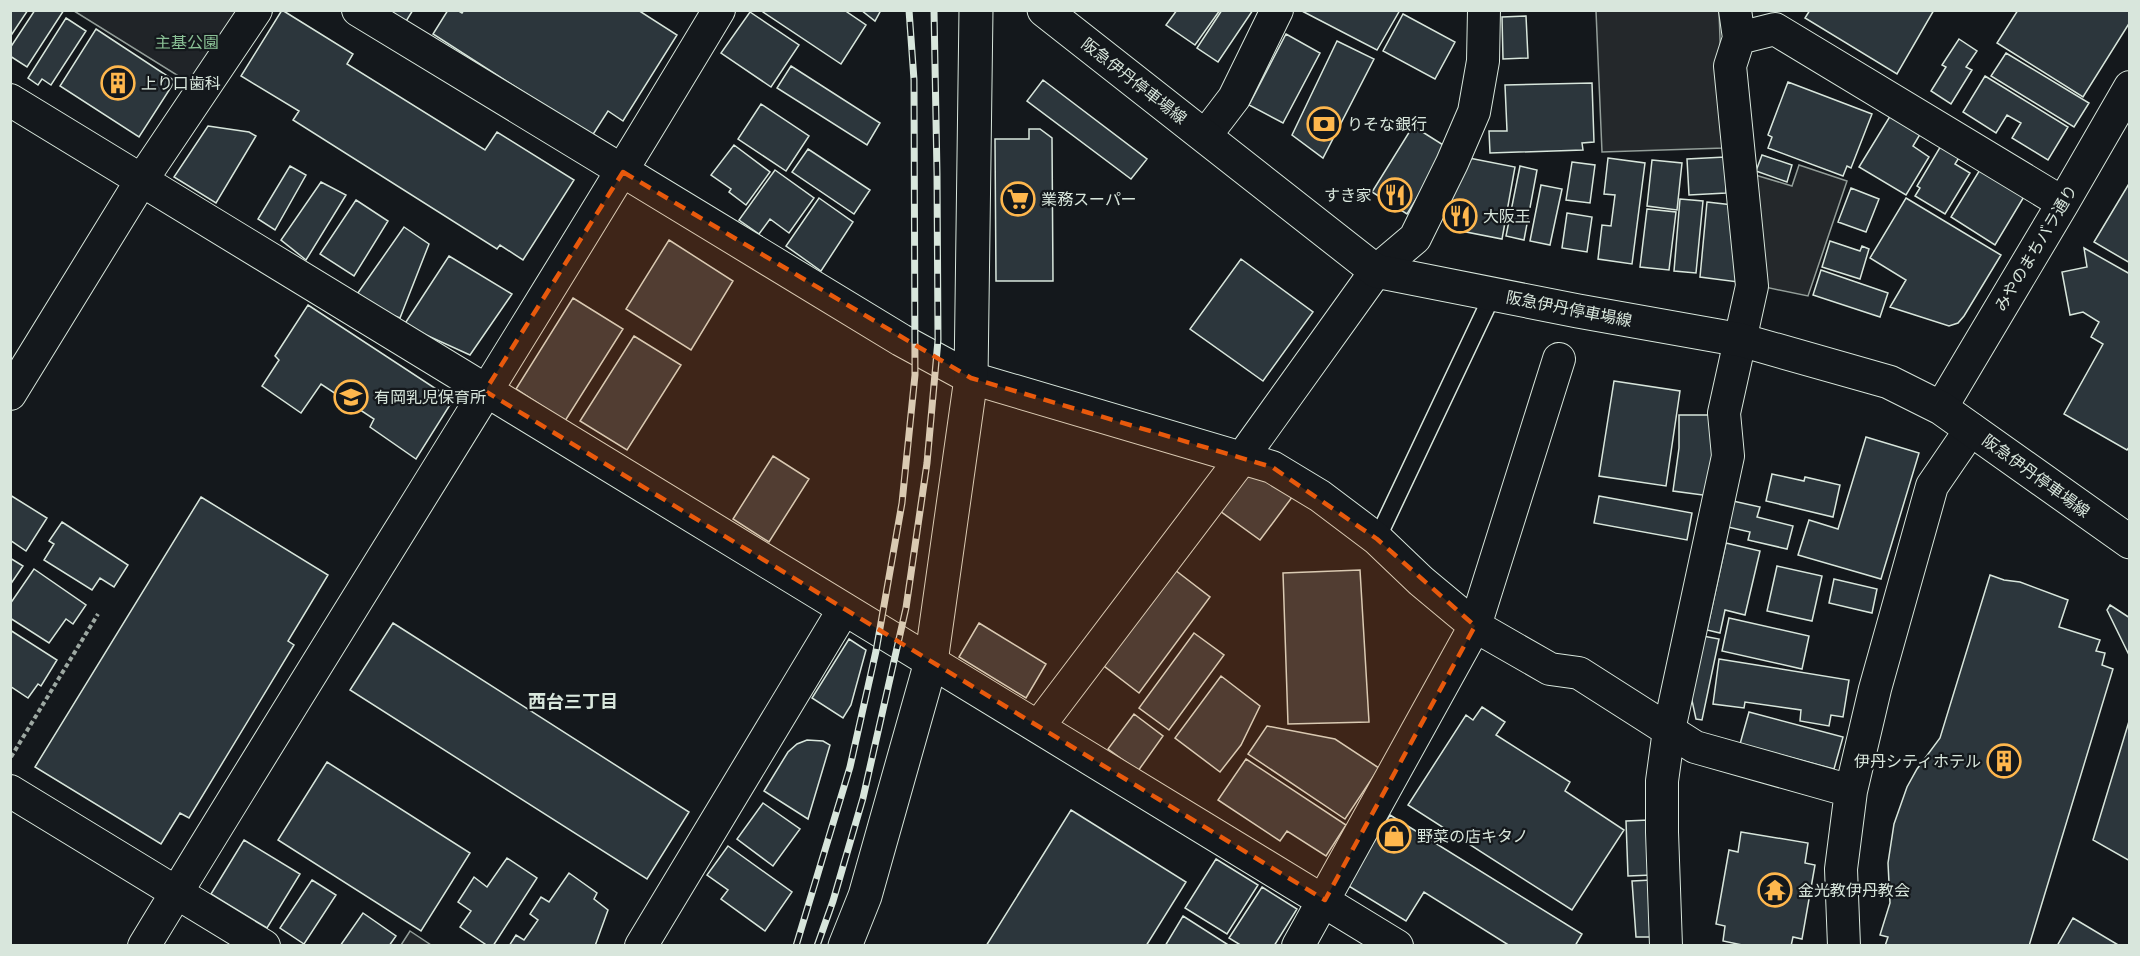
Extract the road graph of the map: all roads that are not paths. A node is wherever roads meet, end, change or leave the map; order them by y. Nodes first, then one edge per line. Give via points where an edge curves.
1 (256, 10) edge
2 (358, 10) edge
3 (719, 10) edge
4 (976, 10) edge
5 (1044, 10) edge
6 (1277, 10) edge
7 (1484, 10) edge
8 (1781, 20) edge
9 (1737, 24) edge
10 (2130, 87) edge
11 (12, 105) edge
12 (1205, 136) junction
13 (623, 172) junction
14 (141, 181) junction
15 (2063, 203) junction
16 (1376, 271) junction
17 (1493, 294) junction
18 (1741, 340) junction
19 (1559, 359) dead end
20 (971, 378) junction
21 (485, 391) junction
22 (10, 394) edge
23 (1941, 408) junction
24 (1971, 429) junction
25 (1242, 458) junction
26 (1377, 539) junction
27 (2130, 542) edge
28 (844, 609) junction
29 (1476, 626) junction
30 (931, 662) junction
31 (1038, 727) junction
32 (1669, 730) junction
33 (1851, 790) junction
34 (10, 791) edge
35 (176, 892) junction
36 (1325, 900) junction
37 (144, 945) edge
38 (264, 945) edge
39 (641, 945) edge
40 (846, 945) edge
41 (1298, 945) edge
42 (1397, 945) edge
43 (1666, 945) edge
44 (1844, 945) edge

1 - 14 street
2 - 13 street
3 - 13 street
4 - 20 main road
5 - 12 main road, 阪急伊丹停車場線
6 - 12 street via 1234,98
7 - 16 street via 1483,60 1474,112 1415,238
8 - 9 street
8 - 15 street
9 - 18 street via 1730,66 1752,285
10 - 15 street, みやのまちバラ通り
11 - 14 street
12 - 16 main road, 阪急伊丹停車場線
13 - 20 street
13 - 21 street
14 - 21 street
14 - 22 street
15 - 23 street, みやのまちバラ通り
16 - 17 main road, 阪急伊丹停車場線
16 - 25 street
17 - 18 main road, 阪急伊丹停車場線
17 - 26 lane
18 - 23 main road, 阪急伊丹停車場線 via 1889,382
18 - 32 street via 1724,413 1728,456
19 - 29 street
20 - 25 street
20 - 30 main road
21 - 28 street
21 - 35 street
23 - 24 main road, 阪急伊丹停車場線
24 - 27 main road, 阪急伊丹停車場線
24 - 33 street via 1932,486 1875,688
25 - 26 street via 1272,467 1320,496
25 - 31 street
26 - 29 street
28 - 30 street
28 - 39 street
29 - 32 street via 1550,669 1579,673
29 - 36 street
30 - 31 street
30 - 40 main road via 865,896
31 - 36 street
32 - 33 street via 1695,747
32 - 43 street via 1662,781
33 - 44 street via 1841,869
34 - 35 street
35 - 37 street
35 - 38 street
36 - 41 street
36 - 42 street

